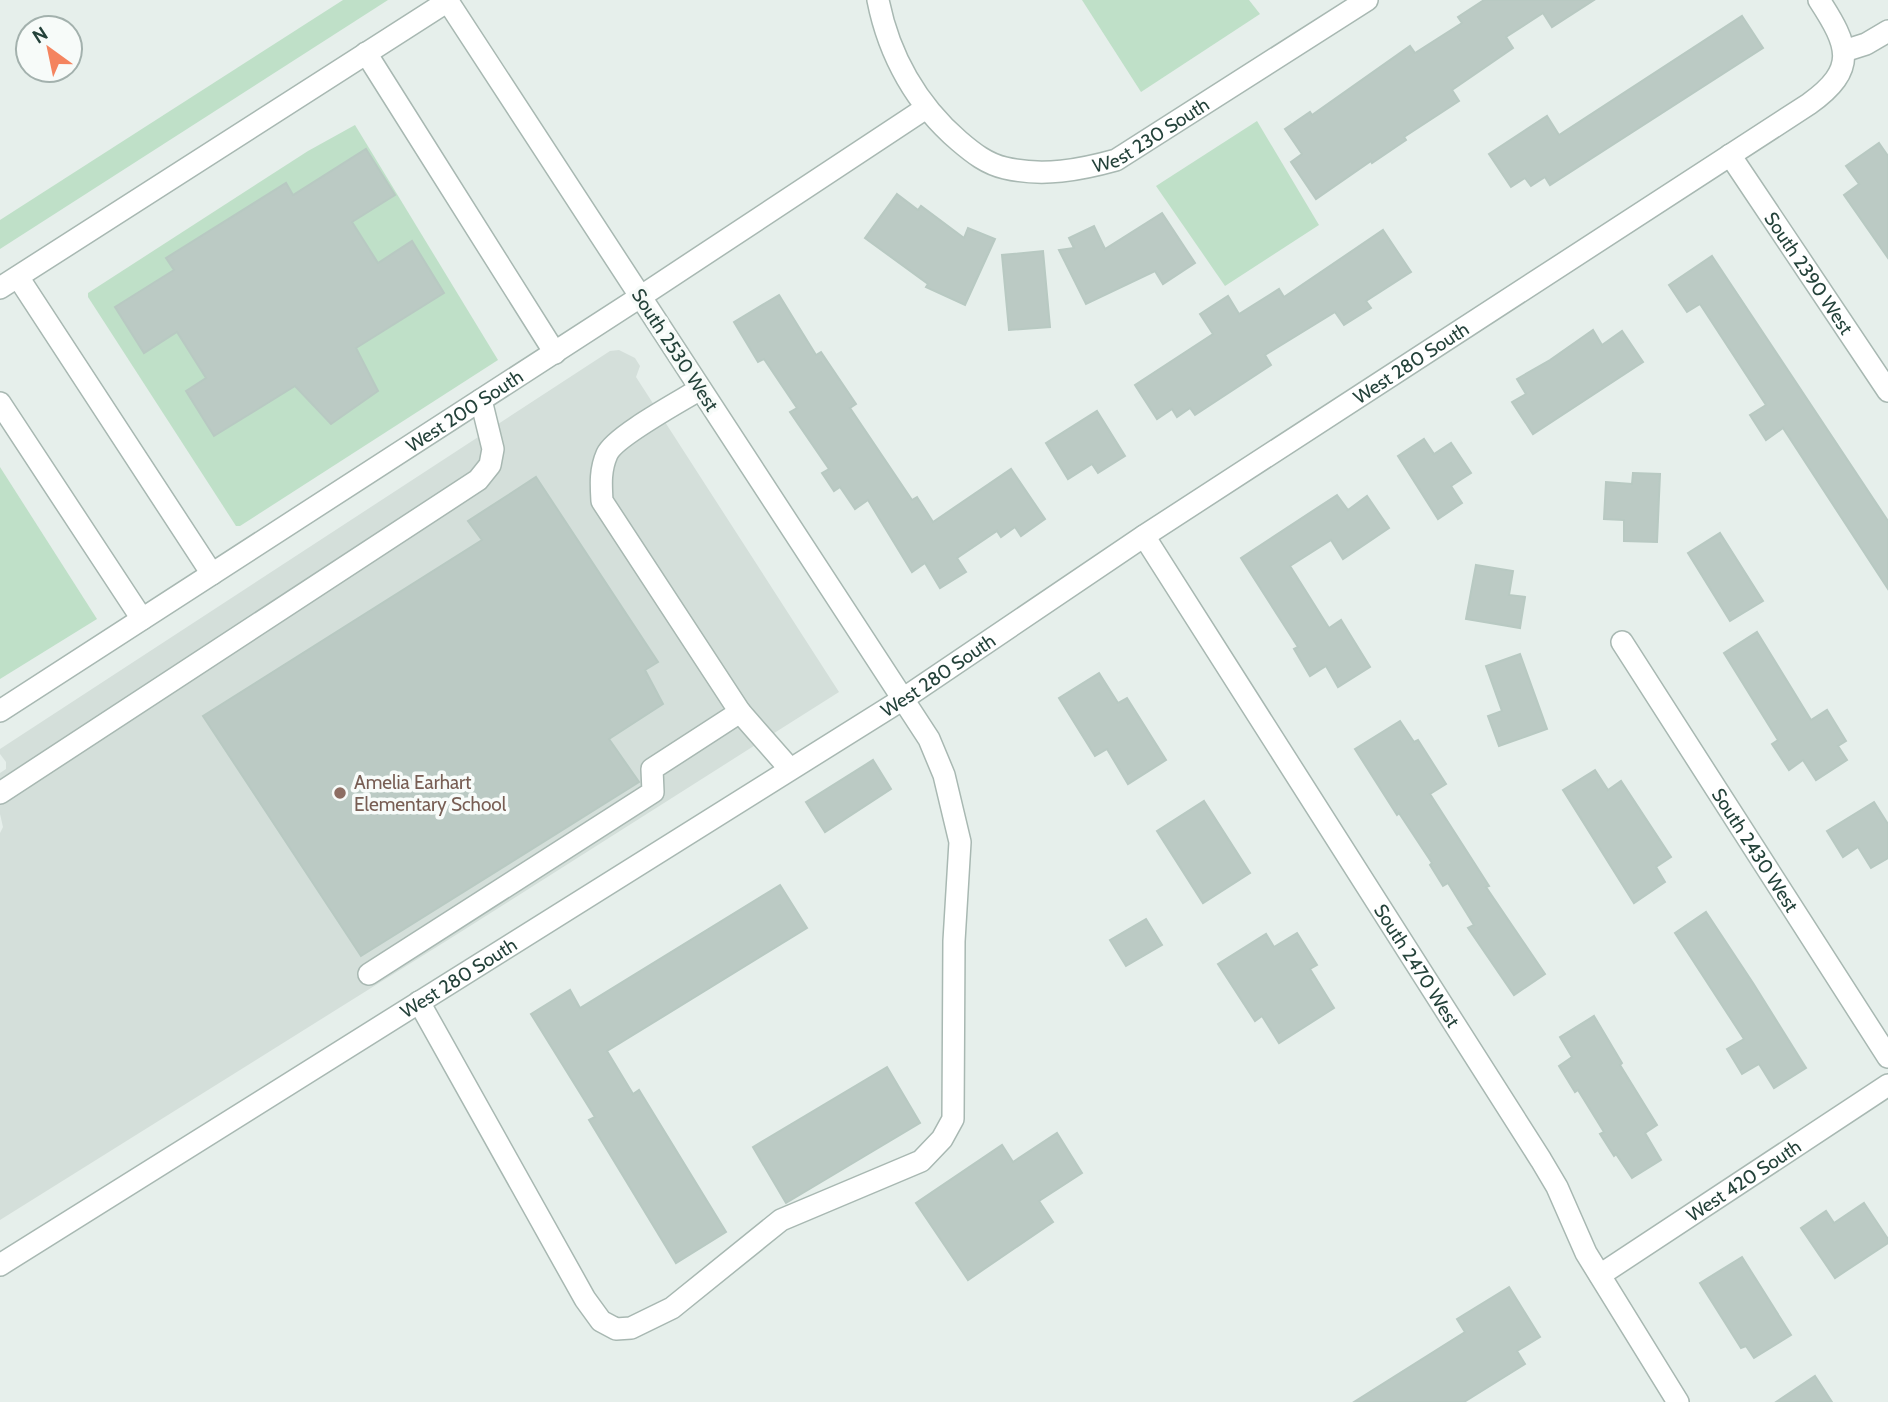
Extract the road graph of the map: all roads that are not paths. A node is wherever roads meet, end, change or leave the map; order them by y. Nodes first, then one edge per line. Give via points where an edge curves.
1 (447, 0) edge
2 (878, 0) edge
3 (1367, 0) edge
4 (1819, 0) edge
5 (1888, 31) edge
6 (1844, 51) junction
7 (366, 53) junction
8 (926, 108) junction
9 (1730, 155) junction
10 (9, 283) edge
11 (640, 297) junction
12 (555, 353) junction
13 (701, 389) junction
14 (1888, 391) edge
15 (481, 400) junction
16 (0, 403) edge
17 (1144, 536) junction
18 (212, 574) junction
19 (142, 619) junction
20 (1622, 642) dead end
21 (903, 699) junction
22 (0, 711) edge
23 (740, 712) junction
24 (790, 769) junction
25 (0, 793) edge
26 (369, 974) dead end
27 (419, 1002) junction
28 (1888, 1057) edge
29 (1888, 1085) edge
30 (0, 1265) edge
31 (1600, 1275) junction
32 (1676, 1402) edge

1 - 7 street
1 - 11 street, South 2530 West
2 - 8 street, West 230 South via 904,75
3 - 8 street, West 230 South via 1116,160 1086,168 1055,173 986,162
4 - 6 street via 1838,29
5 - 6 street
6 - 9 street, West 280 South via 1844,62 1825,92
7 - 10 street
7 - 12 street
8 - 11 street, West 200 South
9 - 14 street, South 2390 West
9 - 17 street, West 280 South
10 - 18 street
11 - 12 street, West 200 South
11 - 13 street, South 2530 West
12 - 15 street, West 200 South
13 - 21 street, South 2530 West
13 - 23 street via 608,451 600,476 602,501
15 - 18 street, West 200 South
15 - 25 street via 493,449 491,465 478,480
16 - 19 street
17 - 21 street, West 280 South
17 - 31 street, South 2470 West via 1541,1160
18 - 19 street, West 200 South
19 - 22 street, West 200 South
20 - 28 street, South 2430 West
21 - 24 street, West 280 South
21 - 27 street, South 2530 West via 929,739 944,775 960,842 953,1119 921,1161 781,1220 672,1308 631,1328 616,1329 601,1321 585,1299
23 - 24 street
23 - 26 street via 652,769 653,792
24 - 27 street, West 280 South
27 - 30 street, West 280 South
29 - 31 street, West 420 South
31 - 32 street, South 2470 West

